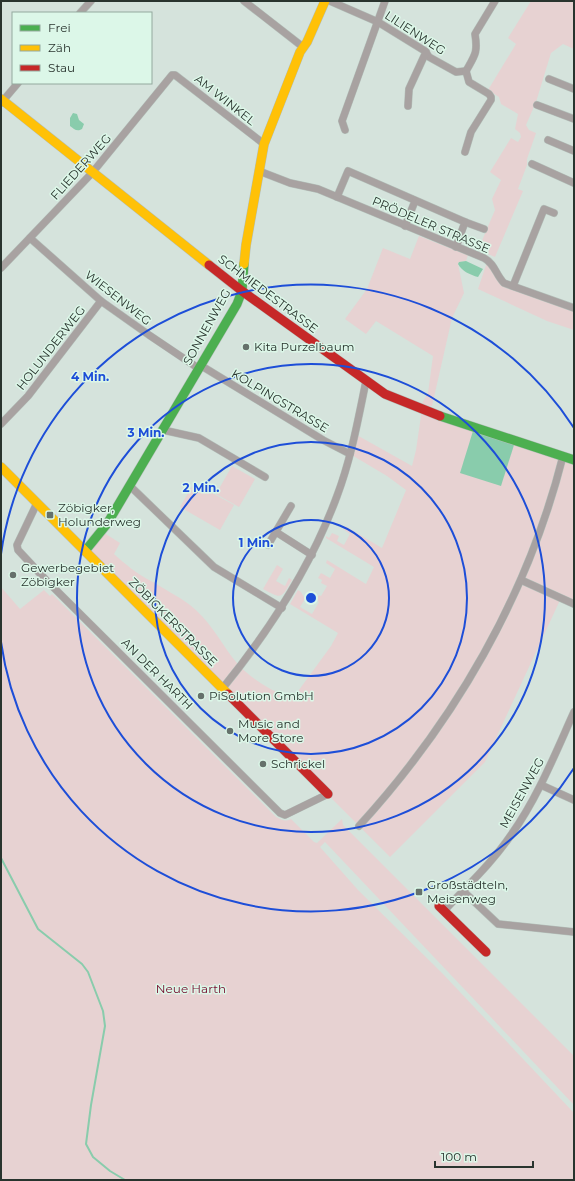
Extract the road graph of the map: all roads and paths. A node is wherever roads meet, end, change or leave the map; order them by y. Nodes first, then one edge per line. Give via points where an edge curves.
1 (91, 1) edge
2 (244, 1) edge
3 (324, 1) edge
4 (330, 1) edge
5 (385, 1) edge
6 (495, 1) edge
7 (81, 12) edge
8 (378, 22) junction
9 (303, 47) junction
10 (426, 52) junction
11 (466, 71) junction
12 (172, 75) joint
13 (549, 79) dead end
14 (17, 84) edge
15 (574, 89) edge
16 (2, 101) edge
17 (537, 105) dead end
18 (408, 106) dead end
19 (574, 120) edge
20 (345, 130) dead end
21 (548, 140) dead end
22 (264, 144) junction
23 (574, 151) edge
24 (465, 152) dead end
25 (532, 164) dead end
26 (259, 172) junction
27 (92, 173) junction
28 (574, 183) edge
29 (338, 197) junction
30 (415, 200) junction
31 (554, 213) dead end
32 (465, 222) junction
33 (405, 226) junction
34 (484, 229) dead end
35 (30, 238) junction
36 (456, 247) junction
37 (1, 268) edge
38 (513, 286) junction
39 (242, 291) junction
40 (101, 301) junction
41 (574, 308) edge
42 (199, 366) junction
43 (366, 381) junction
44 (1, 424) edge
45 (164, 430) junction
46 (350, 454) junction
47 (563, 456) junction
48 (574, 460) edge
49 (1, 467) edge
50 (265, 477) dead end
51 (130, 486) junction
52 (37, 503) junction
53 (290, 506) dead end
54 (276, 532) junction
55 (268, 545) dead end
56 (85, 551) junction
57 (312, 555) junction
58 (521, 580) junction
59 (574, 604) edge
60 (282, 608) junction
61 (222, 688) junction
62 (574, 712) edge
63 (540, 785) junction
64 (328, 794) joint
65 (574, 800) edge
66 (360, 826) dead end
67 (463, 891) junction
68 (442, 908) joint
69 (574, 932) edge
70 (486, 952) dead end

1 - 7 street
2 - 9 street
3 - 9 street, SONNENWEG
4 - 8 street, LILIENWEG
5 - 8 street
6 - 11 street via 475,34 477,52
8 - 10 street, LILIENWEG
8 - 20 street via 342,121
9 - 22 street, SONNENWEG
10 - 11 street, LILIENWEG via 429,57 456,72
10 - 18 street via 409,89
11 - 24 street via 469,82 489,94 491,100 471,132
12 - 22 street, AM WINKEL
12 - 27 street, FLIEDERWEG
13 - 15 street
14 - 16 street
16 - 27 street, SCHMIEDESTRASSE
17 - 19 street
21 - 23 street
22 - 26 street, SONNENWEG
25 - 28 street
26 - 29 street, PRÖDELER STRASSE
26 - 39 street, SONNENWEG via 246,245
27 - 35 street, FLIEDERWEG
27 - 39 street, SCHMIEDESTRASSE
29 - 30 street, PRÖDELER STRASSE via 348,171
29 - 33 street, PRÖDELER STRASSE
30 - 32 street
30 - 33 street
31 - 38 street via 544,210
32 - 34 street
32 - 36 street
33 - 36 street, PRÖDELER STRASSE
35 - 37 street, FLIEDERWEG
35 - 40 street, WIESENWEG
36 - 38 street, PRÖDELER STRASSE via 490,261 502,281
38 - 41 street, PRÖDELER STRASSE
39 - 42 street, SONNENWEG via 237,304
39 - 43 street, SCHMIEDESTRASSE
40 - 42 street, WIESENWEG
40 - 44 street, HOLUNDERWEG via 28,396
42 - 45 street, SONNENWEG
42 - 46 street, KOLPINGSTRASSE
43 - 46 street
43 - 47 street, SCHMIEDESTRASSE via 386,394 431,413
45 - 50 street via 199,438
45 - 51 street, SONNENWEG
46 - 57 street via 337,496
47 - 48 street, SCHMIEDESTRASSE
47 - 58 street via 545,518
49 - 52 street, ZÖBIGKERSTRASSE
51 - 56 street, SONNENWEG
51 - 60 street via 214,567
52 - 56 street, ZÖBIGKERSTRASSE
52 - 64 street, AN DER HARTH via 17,545 18,550 46,580 280,813 286,815
53 - 54 street
54 - 55 street
54 - 57 street
56 - 61 street, ZÖBIGKERSTRASSE
57 - 60 street
58 - 59 street
58 - 66 street via 494,637 454,705 412,764
60 - 61 street via 258,644
61 - 64 street, ZÖBIGKERSTRASSE
62 - 63 street, MEISENWEG
63 - 65 street
63 - 67 street, MEISENWEG via 511,836 494,859
67 - 68 street, MEISENWEG
67 - 69 street via 498,924
68 - 70 street

